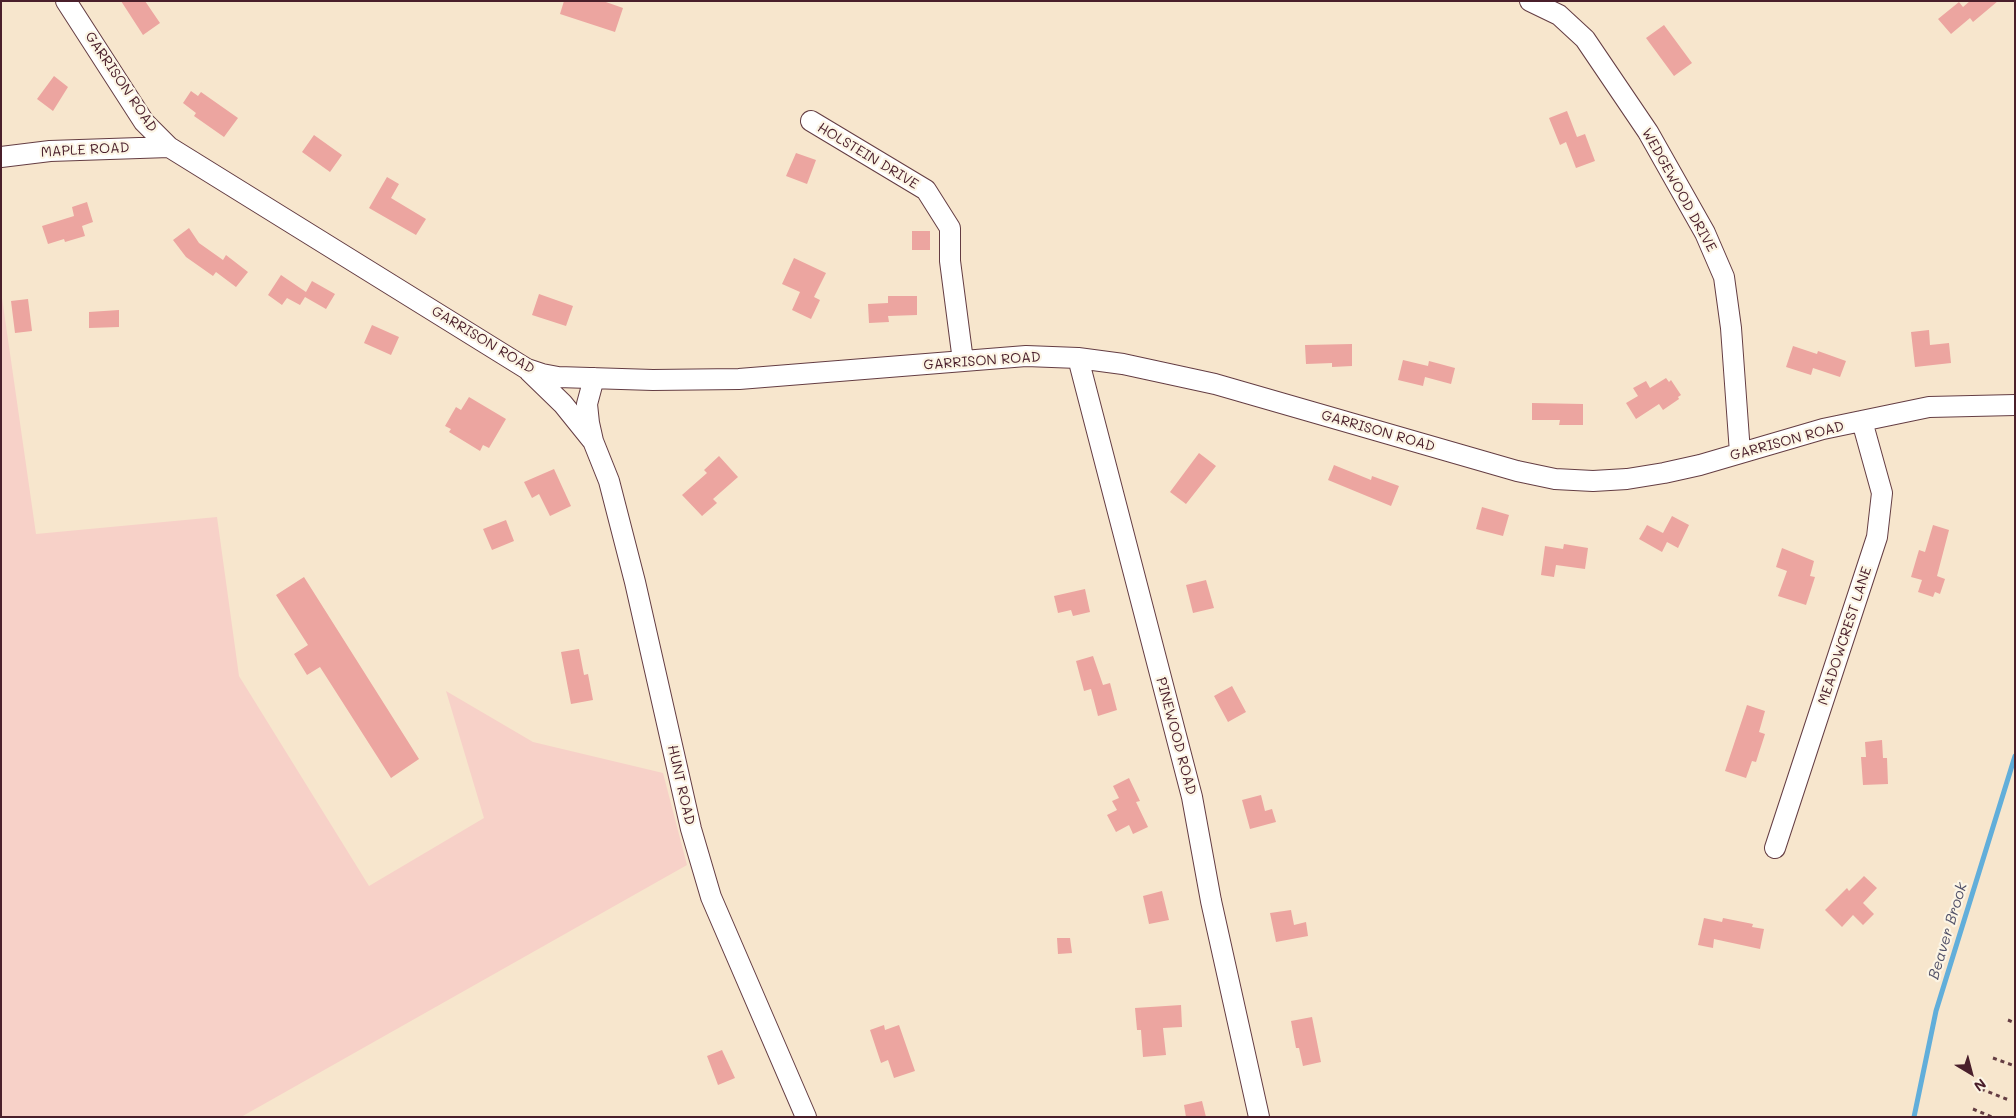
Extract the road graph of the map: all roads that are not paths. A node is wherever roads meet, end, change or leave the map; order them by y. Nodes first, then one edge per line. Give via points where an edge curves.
1 (66, 1) edge
2 (1530, 1) edge
3 (811, 122) dead end
4 (169, 147) junction
5 (1, 157) edge
6 (1078, 358) junction
7 (963, 362) junction
8 (527, 369) junction
9 (594, 378) junction
10 (2015, 405) edge
11 (1862, 421) junction
12 (593, 442) junction
13 (1740, 453) junction
14 (1775, 848) dead end
15 (806, 1117) edge
16 (1259, 1117) edge

1 - 4 street, GARRISON ROAD via 144,122
2 - 13 street, WEDGEWOOD DRIVE via 1559,15 1585,38 1648,132 1705,233 1724,277
3 - 7 street, HOLSTEIN DRIVE via 926,190 950,228 950,261
4 - 5 street, MAPLE ROAD via 50,151
4 - 8 street, GARRISON ROAD
6 - 7 street, GARRISON ROAD via 1026,356
6 - 13 street, GARRISON ROAD via 1215,384 1517,472 1555,479 1626,479 1691,467
6 - 16 street, PINEWOOD ROAD via 1192,797 1211,901
7 - 9 street, GARRISON ROAD via 739,379
8 - 9 street, GARRISON ROAD via 558,377
8 - 12 street, HUNT ROAD via 563,404
9 - 12 street, HUNT ROAD via 587,404
10 - 11 street, GARRISON ROAD via 1929,407
11 - 13 street, GARRISON ROAD
11 - 14 street, MEADOWCREST LANE via 1882,493 1877,537
12 - 15 street, HUNT ROAD via 609,481 691,829 711,898

